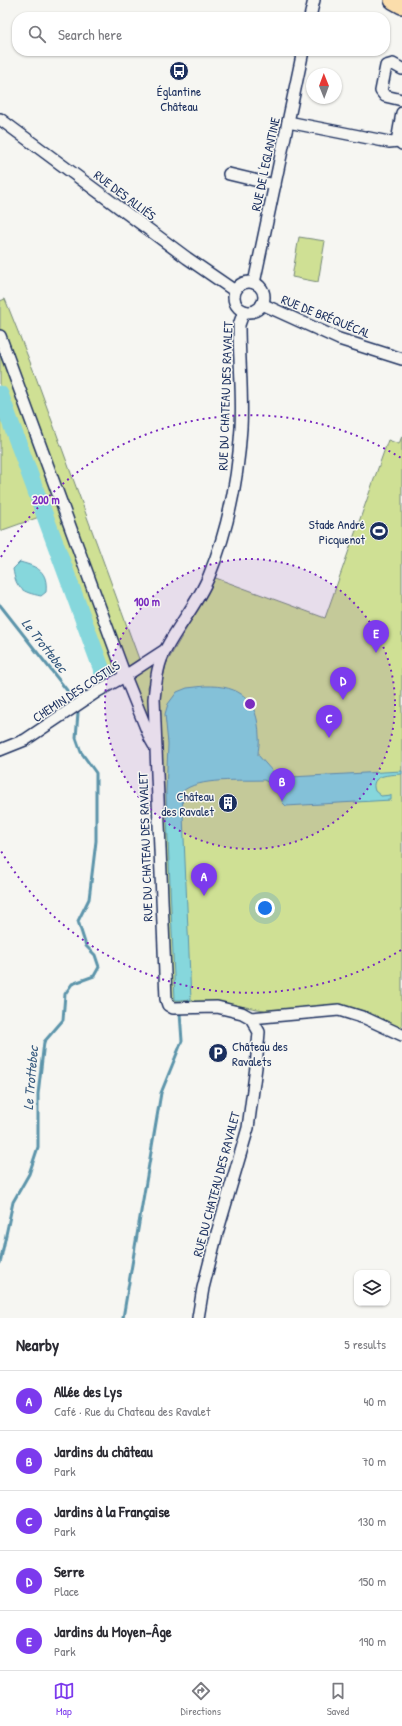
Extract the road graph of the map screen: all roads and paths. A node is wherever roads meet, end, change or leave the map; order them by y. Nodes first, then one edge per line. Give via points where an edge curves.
1 (314, 0) edge
2 (393, 0) edge
3 (402, 5) edge
4 (311, 12) edge
5 (302, 56) edge
6 (402, 70) edge
7 (402, 100) edge
8 (402, 113) edge
9 (0, 119) edge
10 (288, 122) junction
11 (400, 143) edge
12 (229, 174) dead end
13 (275, 185) junction
14 (254, 283) junction
15 (235, 291) junction
16 (262, 304) junction
17 (244, 311) junction
18 (0, 336) edge
19 (402, 359) edge
20 (165, 650) junction
21 (125, 676) junction
22 (155, 746) junction
23 (0, 750) edge
24 (251, 1018) junction
25 (402, 1035) edge
26 (198, 1318) edge

1 - 4 street
2 - 3 highway
5 - 10 street, RUE DE L'EGLANTINE
6 - 7 street via 392,64 386,66 381,90 385,96
8 - 11 street via 398,136
9 - 15 street, RUE DES ALLIÉS
10 - 11 street
10 - 13 street, RUE DE L'EGLANTINE
12 - 13 street
13 - 14 street, RUE DE L'EGLANTINE
14 - 15 street via 241,285
14 - 16 street via 263,292
15 - 17 street via 237,306
16 - 17 street via 253,312
16 - 19 street, RUE DE BRÉQUÉCAL via 339,339
17 - 20 street, RUE DU CHATEAU DES RAVALET via 240,325 240,428 232,497 209,577 193,608
18 - 21 street
20 - 21 street, CHEMIN DES COSTILS
20 - 22 street, RUE DU CHATEAU DES RAVALET via 156,678
21 - 22 street
21 - 23 street, CHEMIN DES COSTILS via 25,740
22 - 24 street, RUE DU CHATEAU DES RAVALET via 168,1005 173,1008 217,1007
24 - 25 street via 338,1010 365,1018
24 - 26 street, RUE DU CHATEAU DES RAVALET via 259,1032 248,1128 217,1233

